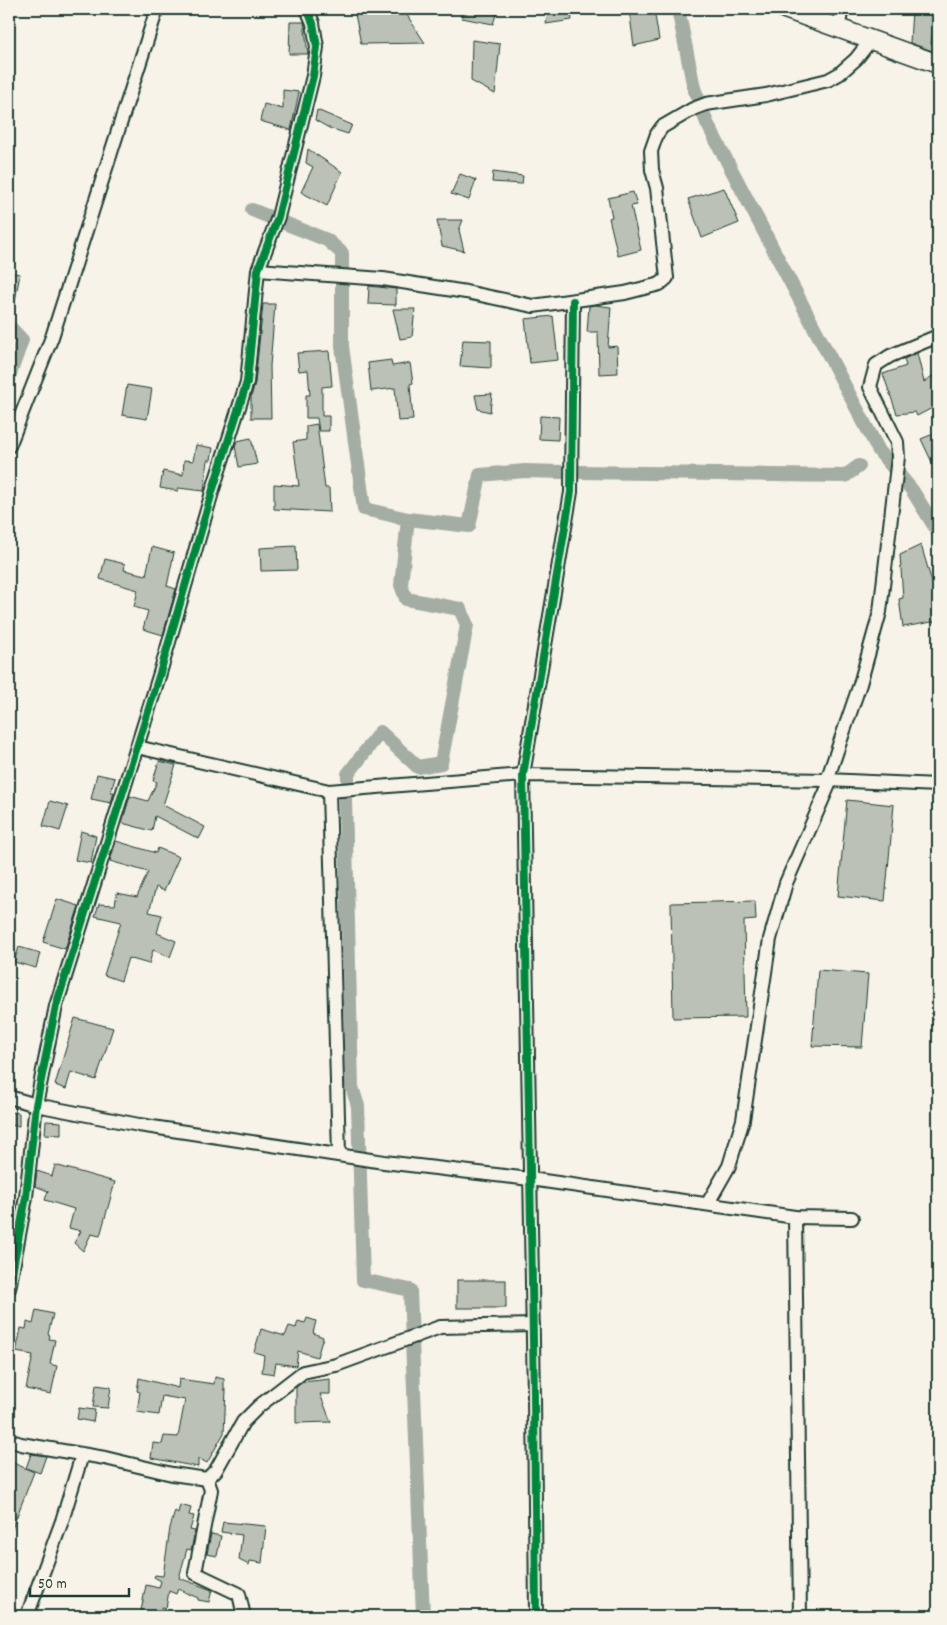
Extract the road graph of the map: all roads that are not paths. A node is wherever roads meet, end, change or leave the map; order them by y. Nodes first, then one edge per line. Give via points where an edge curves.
1 (157, 9) edge
2 (307, 9) edge
3 (784, 9) edge
4 (842, 9) edge
5 (838, 28) junction
6 (870, 41) junction
7 (938, 64) edge
8 (258, 270) junction
9 (573, 300) junction
10 (938, 336) edge
11 (9, 446) edge
12 (136, 747) junction
13 (523, 775) junction
14 (829, 780) junction
15 (938, 785) edge
16 (329, 791) junction
17 (9, 1097) edge
18 (36, 1105) junction
19 (344, 1155) junction
20 (530, 1179) junction
21 (708, 1203) junction
22 (795, 1217) junction
23 (852, 1218) dead end
24 (9, 1289) edge
25 (533, 1325) junction
26 (9, 1440) edge
27 (82, 1455) junction
28 (207, 1478) junction
29 (27, 1616) edge
30 (244, 1616) edge
31 (536, 1616) edge
32 (800, 1616) edge

1 - 11 street via 52,337
2 - 8 street via 313,23 316,47 313,76 278,217
3 - 5 main road
4 - 5 street
5 - 6 main road
6 - 7 main road
6 - 9 street via 840,74 828,80 766,95 706,104 662,128 651,151 667,278 650,287
8 - 9 street via 383,279 533,306
8 - 12 street via 247,382
9 - 13 street via 571,492
10 - 14 street via 876,365 870,387 897,442 898,458 880,612
12 - 16 street
12 - 18 street via 56,1006
13 - 14 street
13 - 16 street
13 - 20 street
14 - 15 street
14 - 21 street via 786,883 770,939 742,1120 729,1166
16 - 19 street
17 - 18 street
18 - 19 street via 139,1126
18 - 24 street via 26,1197
19 - 20 street
20 - 21 street
20 - 25 street
21 - 22 street
22 - 23 street
22 - 32 street
25 - 28 street via 440,1327 336,1365 303,1372 258,1406 243,1422 216,1470
25 - 31 street
26 - 27 street
27 - 28 street
27 - 29 street via 62,1522
28 - 30 street via 211,1490 195,1573 239,1594

